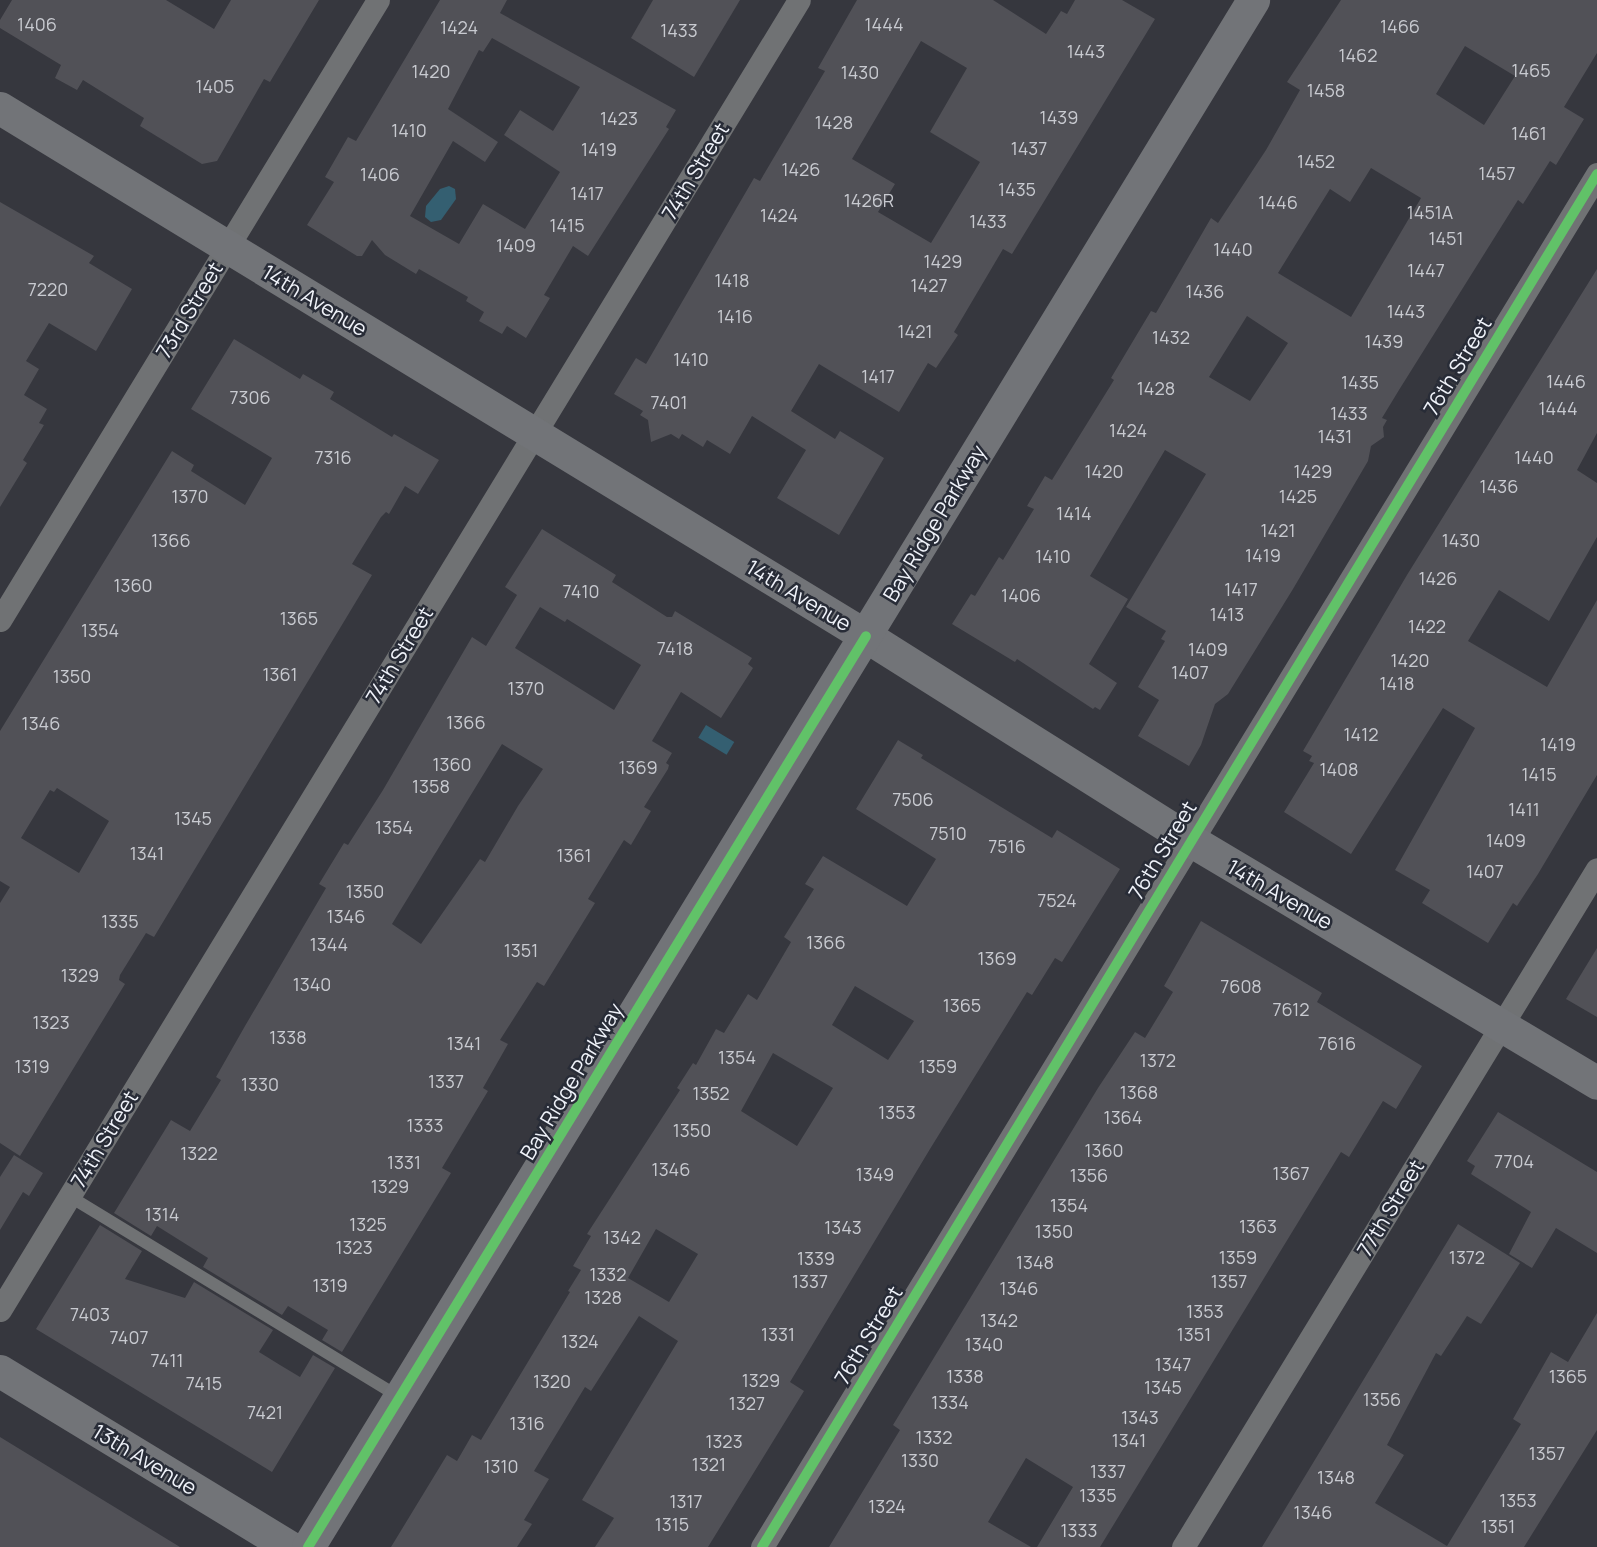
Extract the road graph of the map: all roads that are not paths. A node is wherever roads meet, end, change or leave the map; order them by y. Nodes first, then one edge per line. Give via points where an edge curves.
1 (378, 0) edge
2 (799, 0) edge
3 (1253, 0) edge
4 (0, 108) edge
5 (1597, 174) edge
6 (228, 247) junction
7 (534, 433) junction
8 (0, 620) edge
9 (866, 636) junction
10 (1190, 840) junction
11 (1597, 869) edge
12 (1502, 1024) junction
13 (1597, 1083) edge
14 (69, 1196) junction
15 (0, 1310) edge
16 (0, 1371) edge
17 (400, 1397) junction
18 (290, 1547) edge
19 (309, 1547) edge
20 (762, 1547) edge
21 (1183, 1547) edge

1 - 6 street, 73rd Street
2 - 7 street, 74th Street
3 - 9 main road, Bay Ridge Parkway
4 - 6 main road, 14th Avenue
5 - 10 street, 76th Street
6 - 7 main road, 14th Avenue
6 - 8 street, 73rd Street
7 - 9 main road, 14th Avenue
7 - 14 street, 74th Street
9 - 10 main road, 14th Avenue
9 - 17 main road, Bay Ridge Parkway
10 - 12 main road, 14th Avenue
10 - 20 street, 76th Street
11 - 12 street, 77th Street
12 - 13 main road, 14th Avenue
12 - 21 street, 77th Street
14 - 15 street, 74th Street
14 - 17 lane
16 - 18 main road, 13th Avenue
17 - 19 main road, Bay Ridge Parkway

